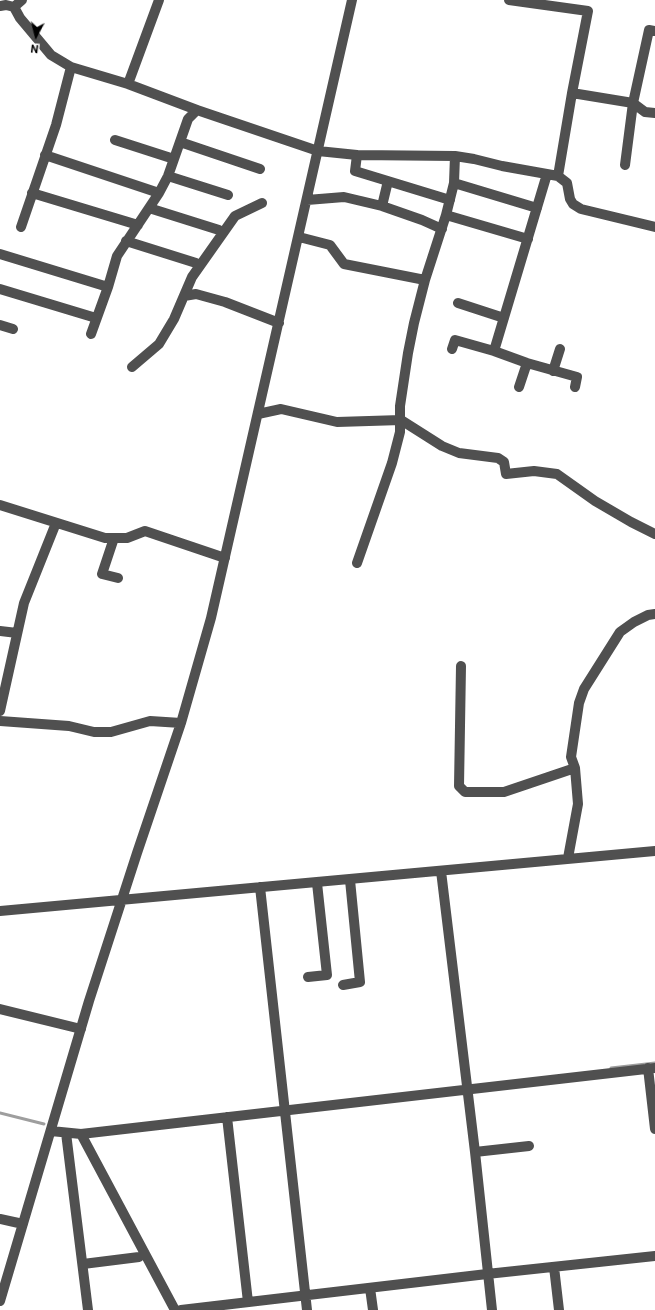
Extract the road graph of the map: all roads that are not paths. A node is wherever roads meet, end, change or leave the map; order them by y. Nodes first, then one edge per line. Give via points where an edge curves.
1 (22, 0) edge
2 (159, 0) edge
3 (352, 0) edge
4 (509, 0) edge
5 (548, 3) edge
6 (0, 6) edge
7 (14, 7) junction
8 (655, 31) edge
9 (71, 67) junction
10 (128, 84) junction
11 (572, 93) junction
12 (633, 103) junction
13 (197, 110) junction
14 (655, 113) edge
15 (115, 140) dead end
16 (180, 142) junction
17 (318, 152) junction
18 (357, 154) junction
19 (45, 156) junction
20 (455, 156) junction
21 (174, 159) junction
22 (626, 165) dead end
23 (260, 169) dead end
24 (552, 175) junction
25 (168, 176) junction
26 (388, 181) junction
27 (454, 183) junction
28 (32, 193) junction
29 (159, 193) junction
30 (228, 195) dead end
31 (307, 200) junction
32 (450, 200) junction
33 (262, 203) dead end
34 (382, 206) junction
35 (149, 208) junction
36 (537, 208) junction
37 (446, 215) junction
38 (138, 225) junction
39 (21, 227) dead end
40 (655, 227) edge
41 (442, 229) junction
42 (219, 230) dead end
43 (299, 237) junction
44 (528, 239) junction
45 (126, 241) junction
46 (0, 254) edge
47 (196, 263) dead end
48 (424, 280) junction
49 (108, 287) junction
50 (0, 289) edge
51 (184, 296) junction
52 (458, 303) dead end
53 (96, 318) junction
54 (504, 318) junction
55 (279, 323) junction
56 (0, 325) edge
57 (13, 329) dead end
58 (91, 334) dead end
59 (452, 349) dead end
60 (560, 349) dead end
61 (494, 352) junction
62 (527, 363) junction
63 (132, 367) dead end
64 (553, 371) junction
65 (519, 387) dead end
66 (575, 387) dead end
67 (258, 414) junction
68 (401, 420) junction
69 (0, 505) edge
70 (56, 523) junction
71 (655, 534) edge
72 (114, 538) junction
73 (225, 558) junction
74 (357, 563) dead end
75 (118, 578) dead end
76 (655, 614) edge
77 (0, 631) edge
78 (17, 633) junction
79 (461, 666) dead end
80 (4, 668) edge
81 (1, 705) edge
82 (0, 721) edge
83 (181, 724) junction
84 (575, 768) junction
85 (655, 851) edge
86 (568, 858) junction
87 (441, 871) junction
88 (350, 880) junction
89 (317, 883) junction
90 (260, 887) junction
91 (122, 901) junction
92 (0, 911) edge
93 (308, 977) dead end
94 (343, 985) dead end
95 (0, 1009) edge
96 (81, 1029) junction
97 (652, 1068) edge
98 (468, 1089) junction
99 (285, 1110) junction
100 (227, 1117) junction
101 (655, 1129) edge
102 (51, 1131) junction
103 (66, 1133) junction
104 (81, 1134) junction
105 (529, 1146) dead end
106 (475, 1152) junction
107 (0, 1219) edge
108 (23, 1224) junction
109 (655, 1256) edge
110 (139, 1257) dead end
111 (83, 1264) junction
112 (554, 1267) junction
113 (487, 1274) junction
114 (370, 1288) junction
115 (306, 1295) junction
116 (0, 1301) edge
117 (245, 1305) edge
118 (88, 1310) edge
119 (175, 1310) edge
120 (181, 1310) edge
121 (307, 1310) edge
122 (372, 1310) edge
123 (492, 1310) edge
124 (559, 1310) edge

1 - 7 street
2 - 10 street
3 - 17 street
4 - 5 street
5 - 11 street via 588,11
6 - 7 street
7 - 9 street via 51,55
8 - 12 street via 649,30
9 - 10 street
9 - 19 street
10 - 13 street
11 - 12 street
11 - 24 street
12 - 14 street via 645,112
12 - 22 street
13 - 16 street via 188,119
13 - 17 street
15 - 21 street
16 - 21 street
16 - 23 street
17 - 18 street
17 - 31 street
18 - 20 street
18 - 26 street via 355,171
19 - 28 street
19 - 29 street
20 - 24 street
20 - 27 street
21 - 25 street
24 - 36 street
24 - 40 street via 567,183 570,199 581,209
25 - 29 street
25 - 30 street
26 - 32 street
26 - 34 street
27 - 32 street
27 - 36 street
28 - 38 street
28 - 39 street
29 - 35 street
31 - 34 street via 344,197
31 - 43 street
32 - 37 street
33 - 51 street via 235,216 192,277
34 - 41 street
35 - 38 street
35 - 42 street
36 - 44 street
37 - 41 street
37 - 44 street
38 - 45 street
41 - 48 street
43 - 48 street via 330,244 344,264
43 - 55 street
44 - 54 street
45 - 47 street
45 - 49 street via 117,256
46 - 49 street
48 - 68 street via 408,353 400,406
49 - 53 street
50 - 53 street
51 - 55 street via 196,294 226,302
51 - 63 street via 159,344
52 - 54 street
53 - 58 street
54 - 61 street
55 - 67 street
56 - 57 street
59 - 61 street via 455,340
60 - 64 street
61 - 62 street
62 - 64 street
62 - 65 street
64 - 66 street via 577,378
67 - 68 street via 281,409 337,422
67 - 73 street
68 - 71 street via 442,446 459,453 498,458 504,462 506,474 534,471 557,474 595,501
68 - 74 street via 392,463
69 - 70 street
70 - 72 street via 106,538
70 - 78 street via 24,603
72 - 73 street via 127,538 145,531
72 - 75 street via 102,574
73 - 83 street
76 - 84 street via 634,622 620,632 584,689 579,703 571,757
77 - 78 street
78 - 80 street
79 - 84 street via 459,786 465,792 504,792
80 - 81 street
82 - 83 street via 69,726 94,732 111,732 150,721
83 - 91 street
84 - 86 street via 578,804
85 - 86 street
86 - 87 street
87 - 88 street
87 - 98 street
88 - 89 street
88 - 94 street via 360,982
89 - 90 street
89 - 93 street via 327,975
90 - 91 street
90 - 99 street
91 - 92 street
91 - 96 street
95 - 96 street
96 - 102 street
97 - 98 street
97 - 101 street
98 - 99 street
98 - 106 street
99 - 100 street
99 - 115 street
100 - 104 street
100 - 117 street
102 - 103 street
102 - 108 street
103 - 104 street
103 - 111 street
104 - 119 street
105 - 106 street
106 - 113 street
107 - 108 street
108 - 116 street
109 - 112 street
110 - 111 street
111 - 118 street
112 - 113 street
112 - 124 street
113 - 114 street
113 - 123 street
114 - 115 street
114 - 122 street
115 - 117 street
115 - 121 street
117 - 120 street

